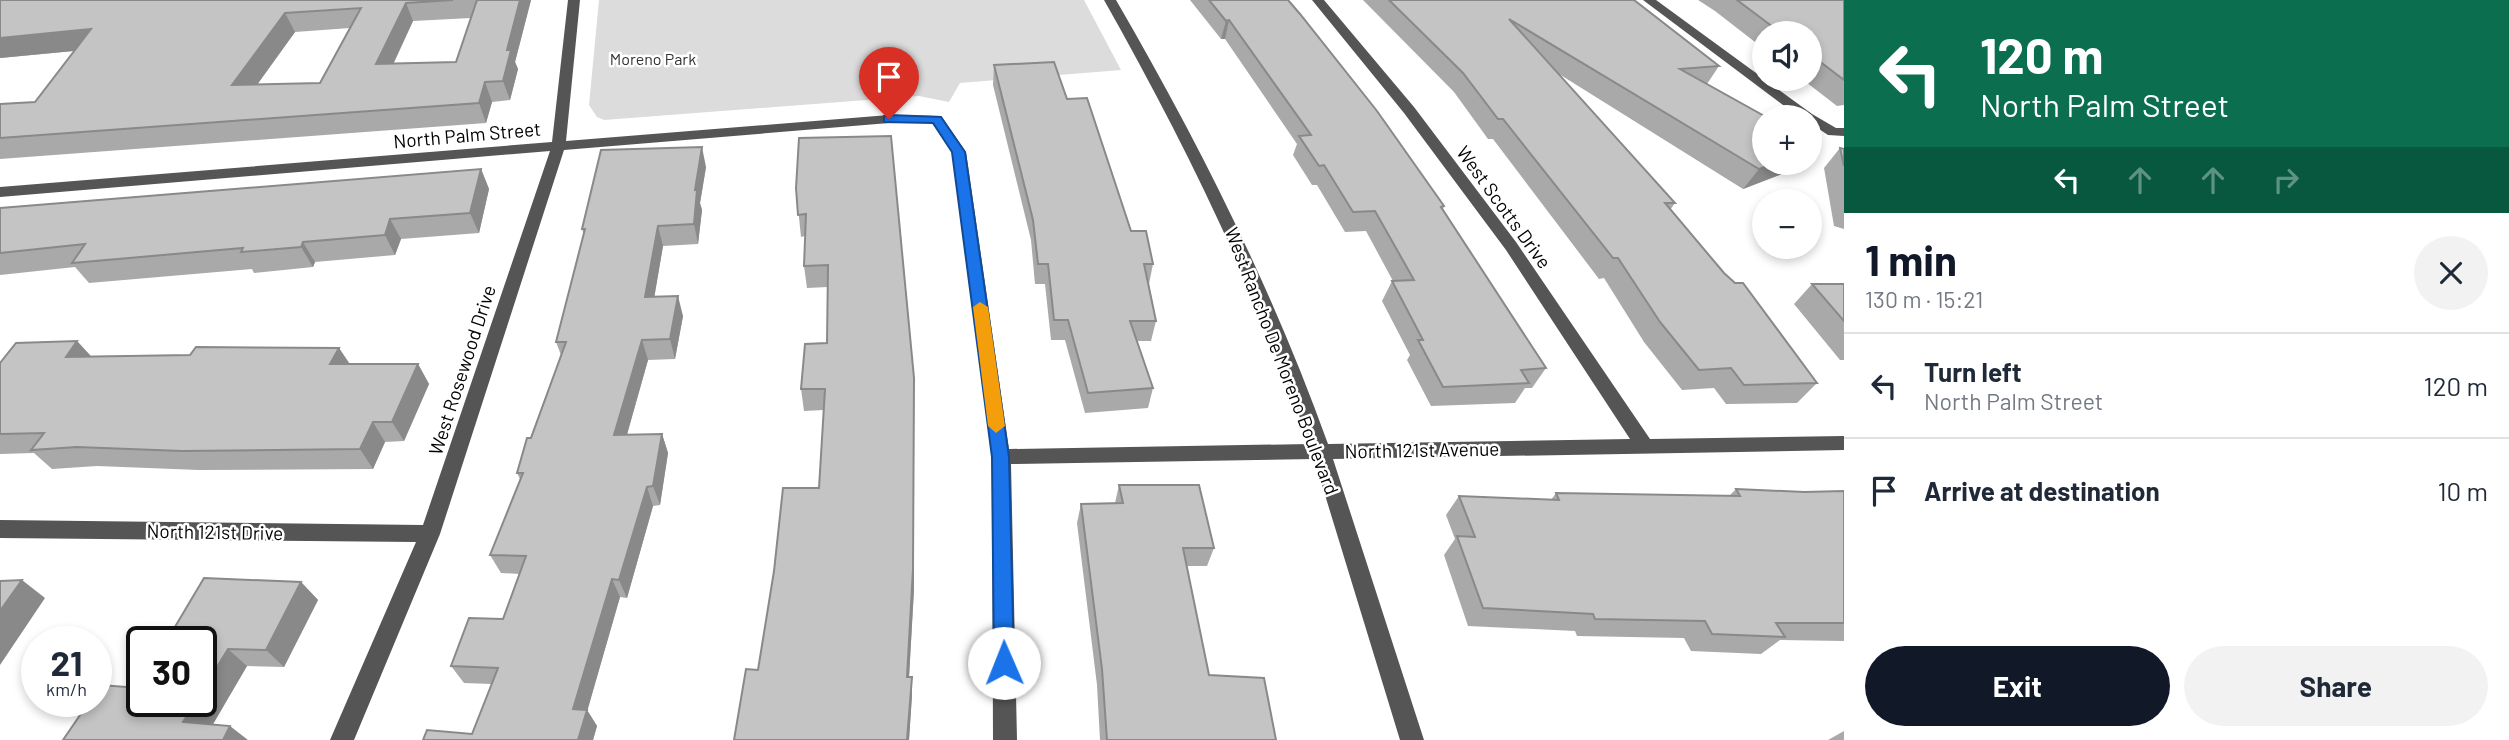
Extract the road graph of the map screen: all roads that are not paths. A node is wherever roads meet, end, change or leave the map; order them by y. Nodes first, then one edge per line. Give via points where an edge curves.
1 (574, 0) edge
2 (1110, 0) edge
3 (1318, 0) edge
4 (1649, 0) edge
5 (1790, 105) edge
6 (1822, 124) edge
7 (1839, 132) edge
8 (558, 146) junction
9 (0, 192) edge
10 (1844, 443) edge
11 (1645, 447) junction
12 (1319, 452) junction
13 (1000, 457) junction
14 (0, 529) edge
15 (430, 534) junction
16 (342, 740) edge
17 (1005, 740) edge
18 (1412, 740) edge

1 - 8 street, West Rosewood Drive
2 - 12 street, West Rancho De Moreno Boulevard via 1232,229
3 - 11 street, West Scotts Drive via 1409,110 1511,246
4 - 5 street
6 - 7 street
8 - 9 street, North Palm Street
8 - 13 street, North Palm Street via 936,119 959,152
8 - 15 street, West Rosewood Drive
10 - 11 street, North 121st Avenue
11 - 12 street, North 121st Avenue
12 - 13 street, North 121st Avenue
12 - 18 street, West Rancho De Moreno Boulevard
13 - 17 street
14 - 15 street, North 121st Drive
15 - 16 street, West Rosewood Drive

